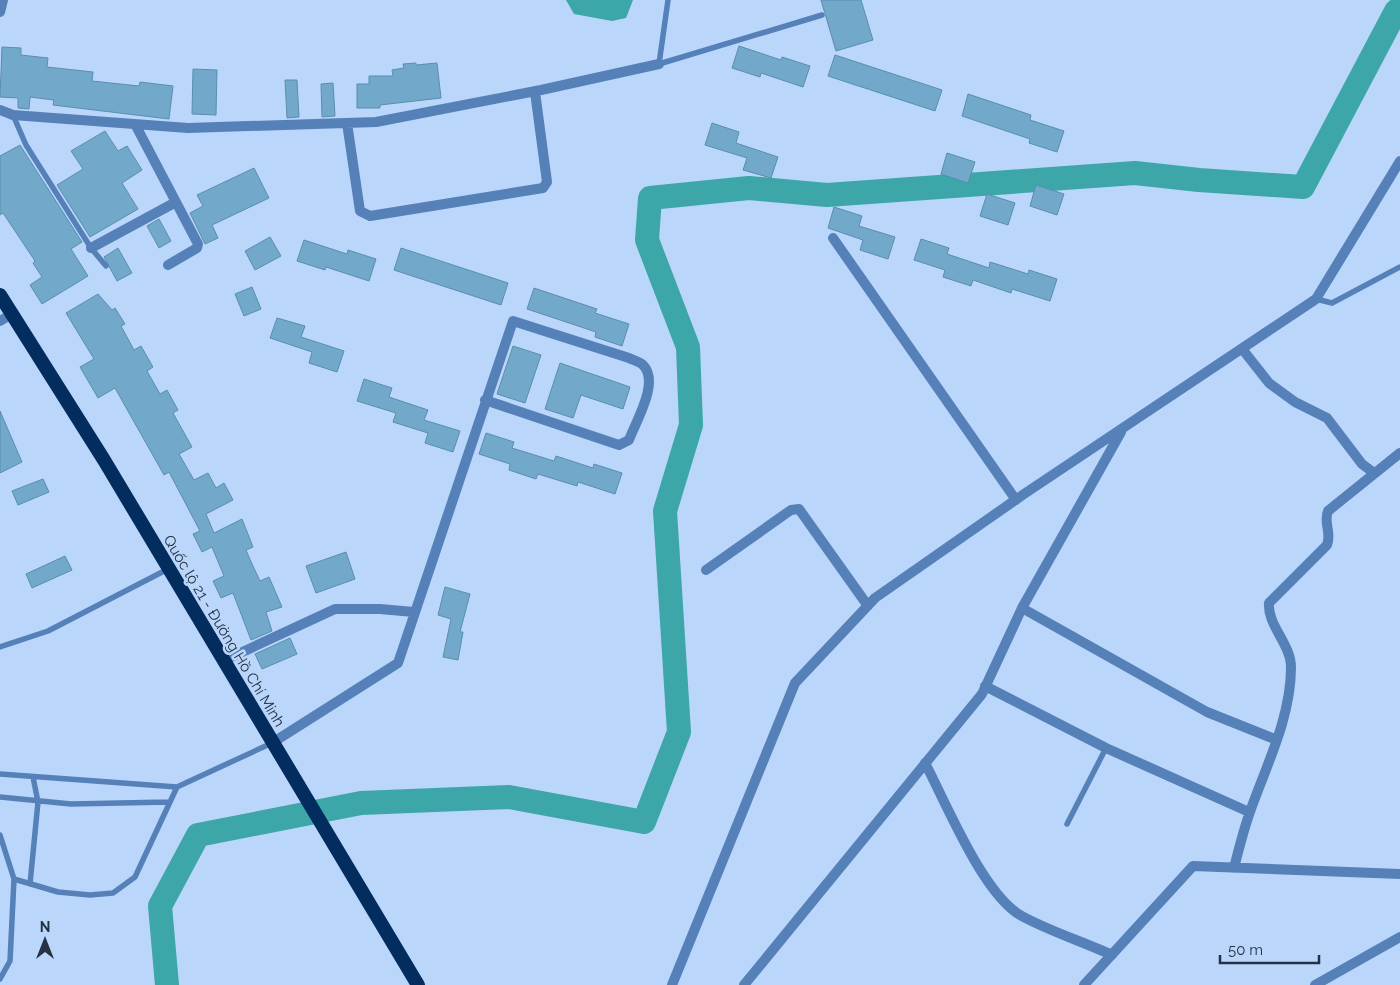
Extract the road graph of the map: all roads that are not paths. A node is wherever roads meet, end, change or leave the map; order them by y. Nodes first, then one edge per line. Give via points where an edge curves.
1 (4, 0) edge
2 (668, 0) edge
3 (0, 12) edge
4 (822, 15) dead end
5 (659, 64) junction
6 (535, 92) junction
7 (0, 110) edge
8 (14, 114) junction
9 (347, 123) junction
10 (136, 126) junction
11 (1400, 161) edge
12 (176, 202) junction
13 (833, 238) dead end
14 (91, 248) junction
15 (168, 265) dead end
16 (106, 266) dead end
17 (1400, 267) edge
18 (0, 295) edge
19 (1316, 299) junction
20 (6, 317) edge
21 (1243, 350) junction
22 (485, 400) junction
23 (1123, 430) junction
24 (1400, 453) edge
25 (1374, 473) junction
26 (1016, 500) junction
27 (168, 569) junction
28 (706, 570) dead end
29 (868, 606) junction
30 (1022, 608) junction
31 (414, 612) junction
32 (0, 647) edge
33 (222, 661) junction
34 (986, 686) junction
35 (1277, 740) junction
36 (272, 743) junction
37 (1106, 748) junction
38 (925, 763) junction
39 (0, 774) edge
40 (33, 777) junction
41 (177, 787) junction
42 (0, 797) edge
43 (38, 802) junction
44 (169, 802) junction
45 (1250, 812) junction
46 (1067, 824) dead end
47 (0, 835) edge
48 (1234, 868) junction
49 (1400, 874) edge
50 (14, 879) junction
51 (30, 884) junction
52 (1400, 937) edge
53 (1112, 954) junction
54 (0, 980) edge
55 (418, 985) edge
56 (672, 985) edge
57 (746, 985) edge
58 (1084, 985) edge
59 (1315, 985) edge

1 - 3 street
2 - 5 lane
4 - 5 lane
5 - 6 street
6 - 9 street via 376,122
6 - 9 street via 547,182 543,188 533,190 370,216 360,210
7 - 8 street
8 - 10 street
8 - 14 lane via 26,144
9 - 10 street via 188,128
10 - 12 street
11 - 19 street
12 - 14 street
12 - 15 street via 198,244 197,248
13 - 26 street
14 - 16 lane
17 - 19 lane via 1332,303
18 - 20 highway, Quốc lộ 21 - Đường Hồ Chí Minh
19 - 21 street
20 - 27 highway, Quốc lộ 21 - Đường Hồ Chí Minh via 104,460
21 - 23 street
21 - 25 street via 1269,383 1295,402 1327,418 1362,464
22 - 22 street via 513,321 629,358 642,364 649,374 650,386 629,440 619,445
22 - 31 street
23 - 26 street
23 - 30 street
24 - 25 street
25 - 35 street via 1328,511 1326,517 1330,534 1327,545 1269,603 1291,665 1289,695
26 - 29 street
27 - 32 lane via 48,631
27 - 33 highway, Quốc lộ 21 - Đường Hồ Chí Minh
28 - 29 street via 791,510 799,510
29 - 56 street via 795,683
30 - 34 street
30 - 35 street via 1207,712
31 - 33 street via 335,609
31 - 36 street via 398,663
33 - 36 highway, Quốc lộ 21 - Đường Hồ Chí Minh
34 - 37 street
34 - 38 street
35 - 45 street
36 - 41 lane
36 - 55 highway, Quốc lộ 21 - Đường Hồ Chí Minh
37 - 45 street
37 - 46 lane
38 - 53 street via 995,892 1020,915
38 - 57 street
39 - 40 lane
40 - 41 lane
40 - 43 lane
41 - 44 lane
42 - 43 lane
43 - 44 lane
43 - 51 lane
44 - 51 lane via 135,876 113,892 90,895 58,892
45 - 48 street
47 - 50 lane
48 - 49 street
48 - 53 street via 1193,866
50 - 51 lane
50 - 54 lane via 10,961
52 - 59 street
53 - 58 street

